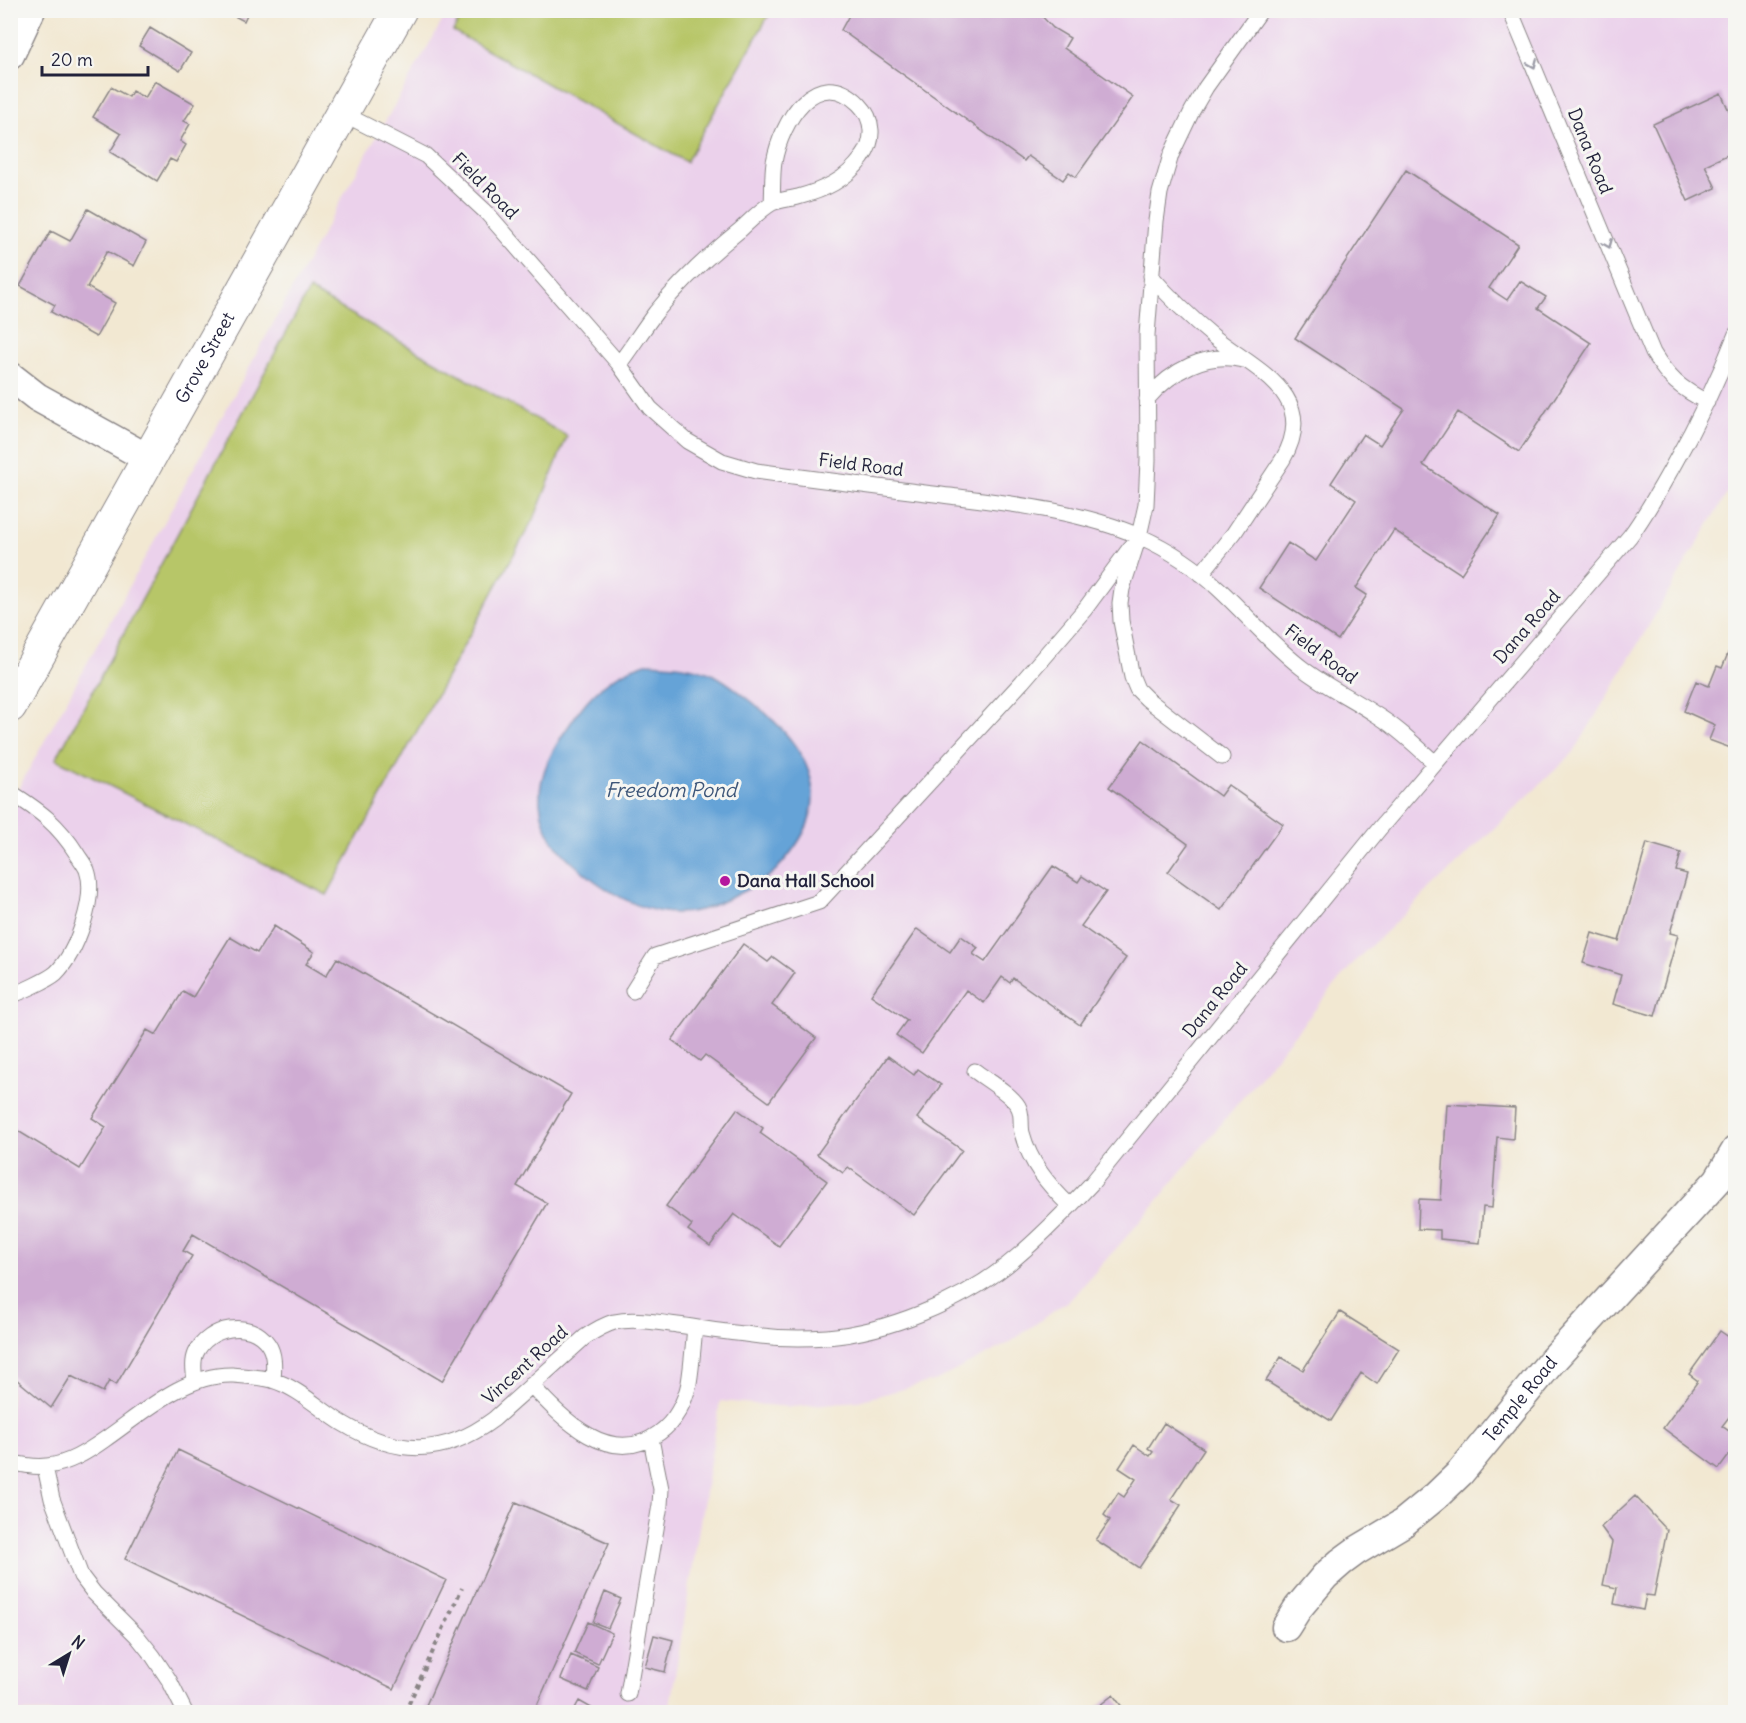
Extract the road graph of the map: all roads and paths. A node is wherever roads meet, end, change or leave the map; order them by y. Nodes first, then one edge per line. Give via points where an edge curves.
1 (31, 10) edge
2 (400, 10) edge
3 (1261, 10) edge
4 (1510, 10) edge
5 (10, 56) edge
6 (342, 113) junction
7 (772, 203) junction
8 (1151, 276) junction
9 (1736, 334) edge
10 (1246, 361) junction
11 (619, 364) junction
12 (10, 376) edge
13 (1147, 399) junction
14 (1707, 402) junction
15 (149, 459) junction
16 (1139, 536) junction
17 (1201, 574) junction
18 (10, 705) edge
19 (1222, 757) dead end
20 (1435, 763) junction
21 (10, 792) edge
22 (633, 992) dead end
23 (10, 996) edge
24 (975, 1071) dead end
25 (1736, 1150) edge
26 (1070, 1206) junction
27 (695, 1328) junction
28 (273, 1380) junction
29 (195, 1381) junction
30 (531, 1385) junction
31 (651, 1439) junction
32 (10, 1462) edge
33 (45, 1467) junction
34 (462, 1588) dead end
35 (1286, 1627) dead end
36 (628, 1694) dead end
37 (185, 1713) edge
38 (405, 1713) edge

1 - 5 street
2 - 6 street, Grove Street
3 - 8 lane via 1206,87 1171,155 1160,193
4 -> 14 lane, Dana Road via 1653,353 1677,384
6 - 11 lane, Field Road via 426,156 486,212
6 - 15 street, Grove Street
7 - 7 lane via 829,187 862,159 871,139 864,108 848,95 826,89 816,92 796,109 774,162
7 - 11 lane via 676,288
8 - 10 lane via 1197,322
8 - 13 lane
9 - 14 lane
10 - 13 lane via 1213,358 1186,367
10 - 17 lane via 1286,396 1292,408 1293,435 1283,459 1246,515
11 - 16 lane, Field Road via 650,408 687,441 722,461 756,471 1017,505 1094,521
12 - 15 street via 37,397
13 - 16 lane via 1146,505
14 - 20 lane, Dana Road via 1652,504 1630,536
15 - 18 street, Grove Street
16 - 17 lane, Field Road
16 - 19 lane via 1120,603 1132,677 1147,699
16 - 22 lane via 1085,609 1022,682 819,903 655,956
17 - 20 lane, Field Road via 1302,669 1395,727
20 - 26 lane, Dana Road
21 - 23 lane via 44,814 68,839 87,870 90,893 76,943 55,974
24 - 26 lane via 1018,1106 1034,1164
25 - 35 street, Temple Road via 1718,1180 1551,1362 1460,1473 1403,1523 1356,1551 1325,1576
26 - 27 lane, Vincent Road via 1005,1266 948,1300 893,1322 827,1336 749,1335
27 - 30 lane, Vincent Road via 651,1321 614,1322 585,1336
27 - 31 lane via 684,1399 667,1428
28 - 29 lane, Vincent Road via 230,1375
28 - 29 lane via 273,1355 268,1344 260,1335 234,1328 210,1335 202,1344 195,1355
28 - 30 lane, Vincent Road via 362,1433 401,1447 422,1448 461,1440 478,1431
29 - 33 lane, Vincent Road via 93,1448 61,1464
30 - 31 lane via 571,1424 605,1443 636,1445
31 - 36 lane via 661,1488 660,1505
32 - 33 lane, Vincent Road
33 - 37 lane via 52,1499 81,1576 153,1656
34 - 38 path

